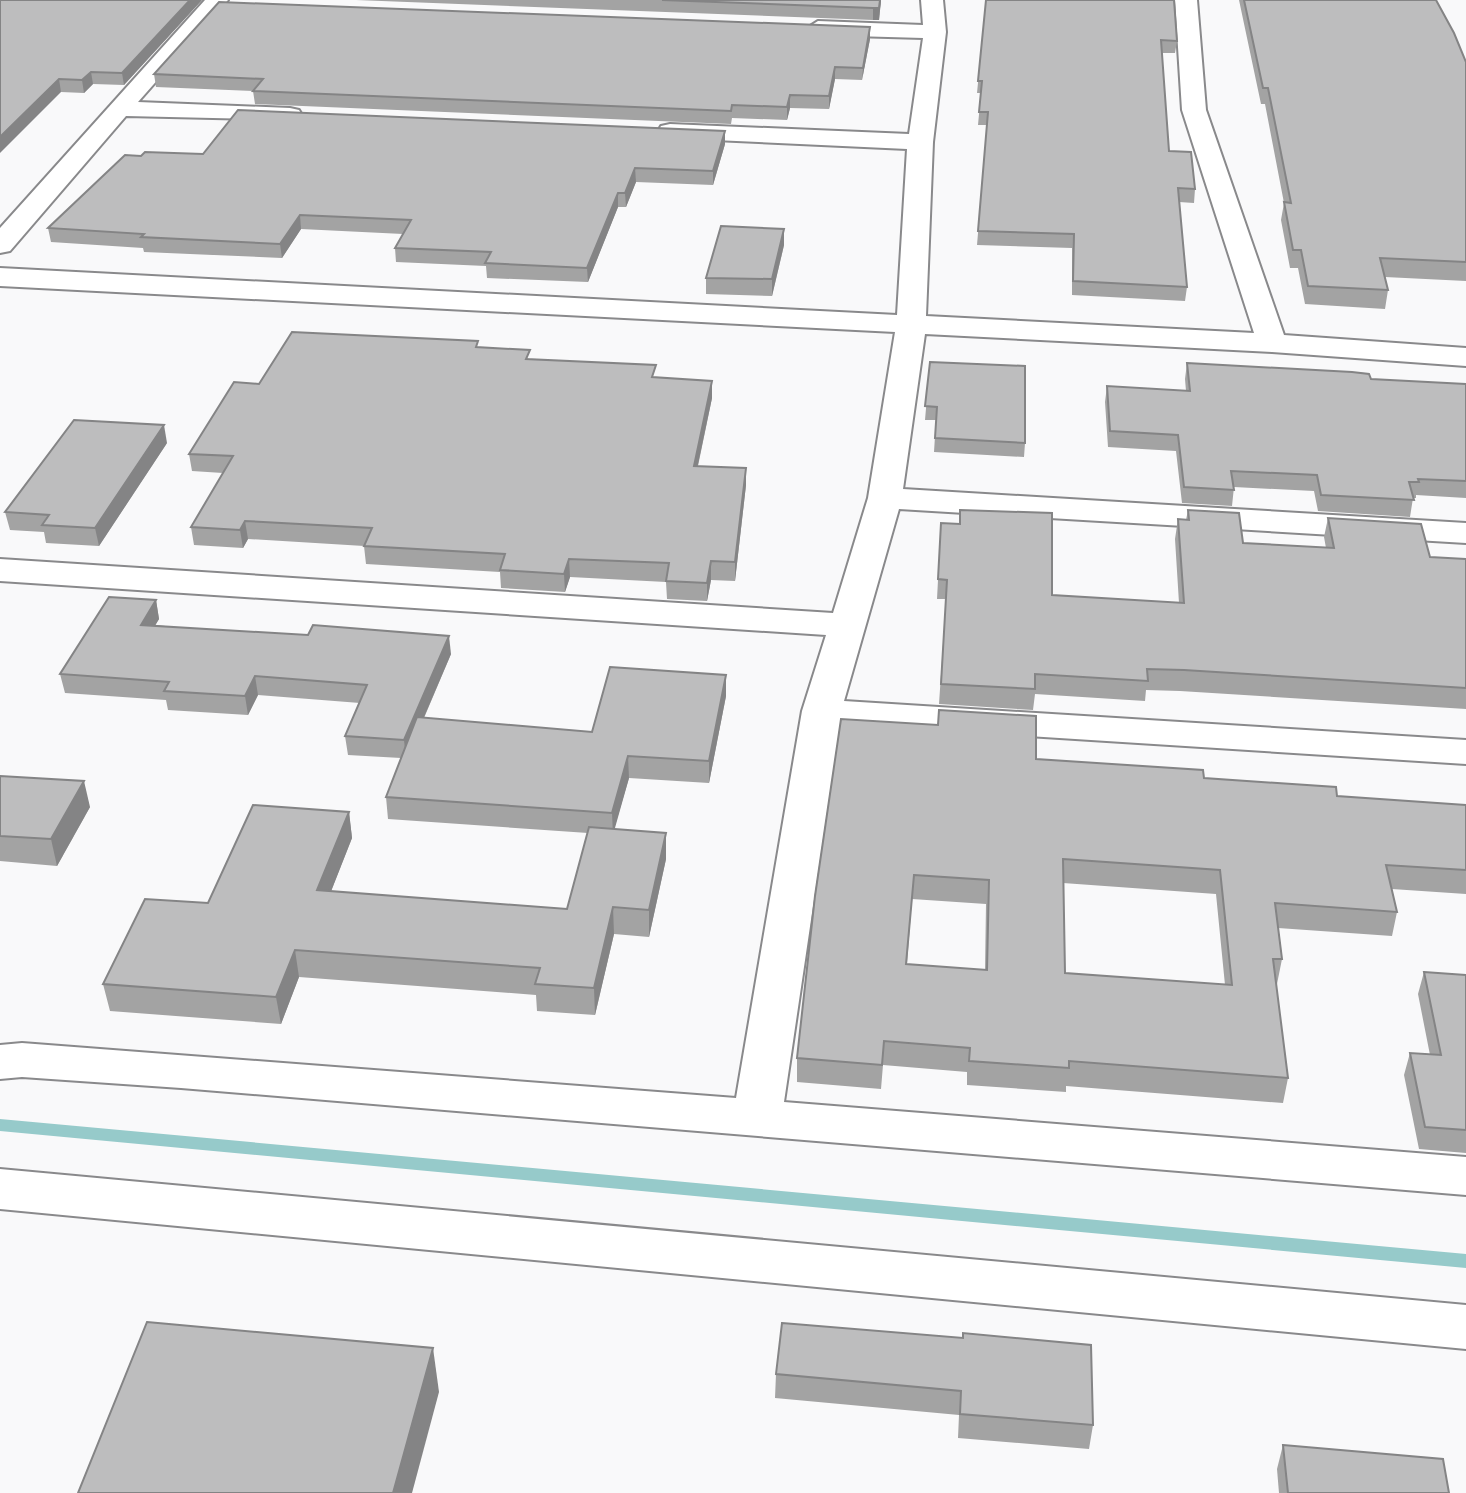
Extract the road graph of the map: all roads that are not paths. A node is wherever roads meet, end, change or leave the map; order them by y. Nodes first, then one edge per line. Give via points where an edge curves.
1 (1186, 0) edge
2 (216, 2) edge
3 (245, 5) edge
4 (934, 16) edge
5 (794, 27) edge
6 (119, 108) junction
7 (307, 116) edge
8 (653, 131) edge
9 (920, 142) junction
10 (0, 245) edge
11 (0, 277) edge
12 (911, 325) junction
13 (1272, 343) junction
14 (1466, 357) edge
15 (885, 498) junction
16 (1466, 533) edge
17 (0, 570) edge
18 (849, 625) junction
19 (822, 711) junction
20 (1466, 752) edge
21 (0, 1062) edge
22 (757, 1116) junction
23 (1466, 1176) edge
24 (0, 1189) edge
25 (1466, 1327) edge

1 - 13 street via 1194,110
2 - 3 street
2 - 6 street
4 - 5 street
4 - 9 street
6 - 7 street
6 - 10 street
8 - 9 street
9 - 12 street
11 - 12 street
12 - 13 street
12 - 15 street
13 - 14 street
15 - 16 street
15 - 18 street
17 - 18 street
18 - 19 street
19 - 20 street
19 - 22 street
21 - 22 street
22 - 23 street
24 - 25 street

